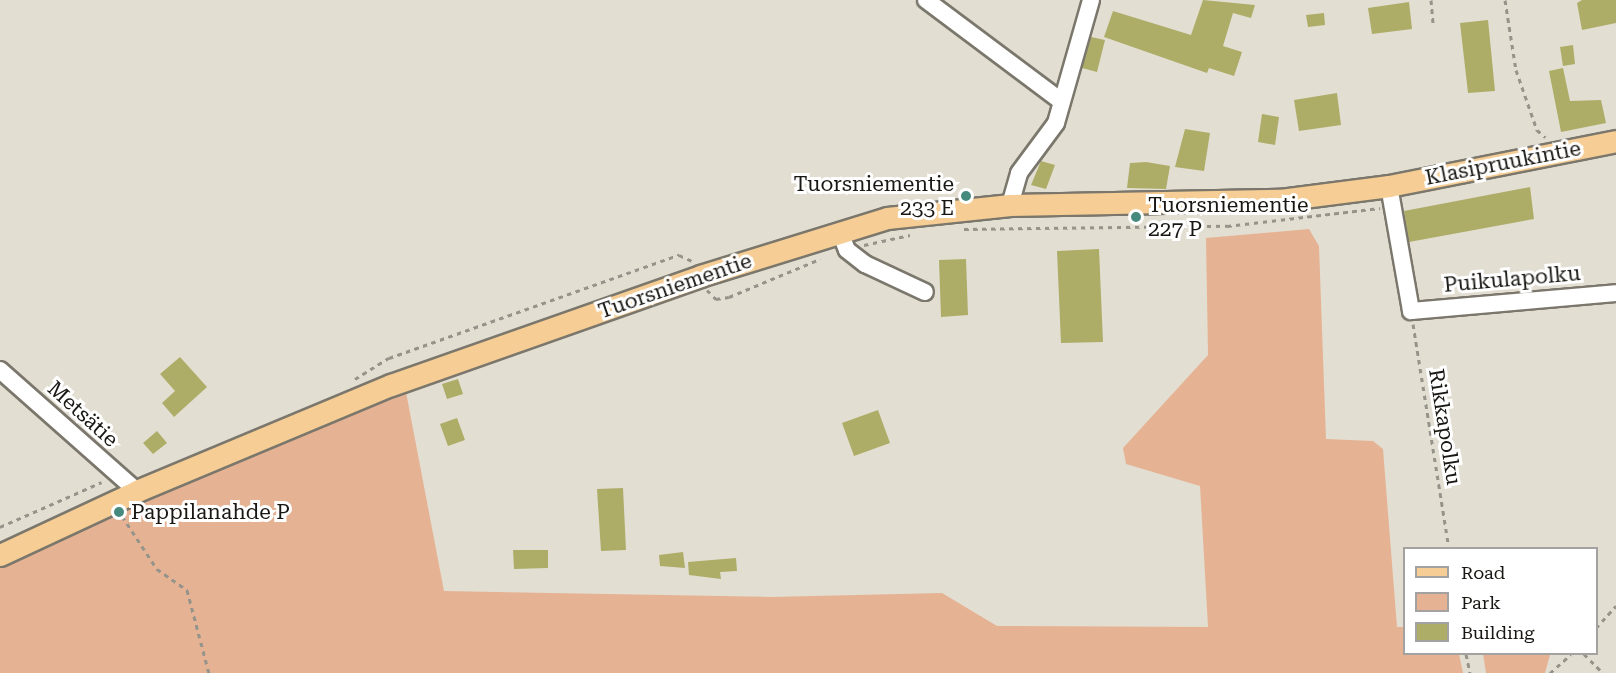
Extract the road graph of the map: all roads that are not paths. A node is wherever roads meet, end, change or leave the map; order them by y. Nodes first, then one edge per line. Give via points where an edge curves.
1 (926, 0) edge
2 (1091, 0) edge
3 (1061, 101) junction
4 (1616, 141) edge
5 (1391, 196) junction
6 (1010, 205) junction
7 (843, 241) junction
8 (925, 292) dead end
9 (1616, 293) edge
10 (0, 369) edge
11 (130, 485) junction
12 (0, 555) edge

1 - 3 street
2 - 3 street
3 - 6 street via 1056,123 1014,183
4 - 5 main road, Klasipruukintie via 1560,150
5 - 6 main road, Tuorsniementie
5 - 9 street, Puikulapolku via 1411,310
6 - 7 main road, Tuorsniementie via 927,212
7 - 8 street
7 - 11 main road, Tuorsniementie via 700,276 391,385
10 - 11 street, Metsätie
11 - 12 main road, Tuorsniementie

